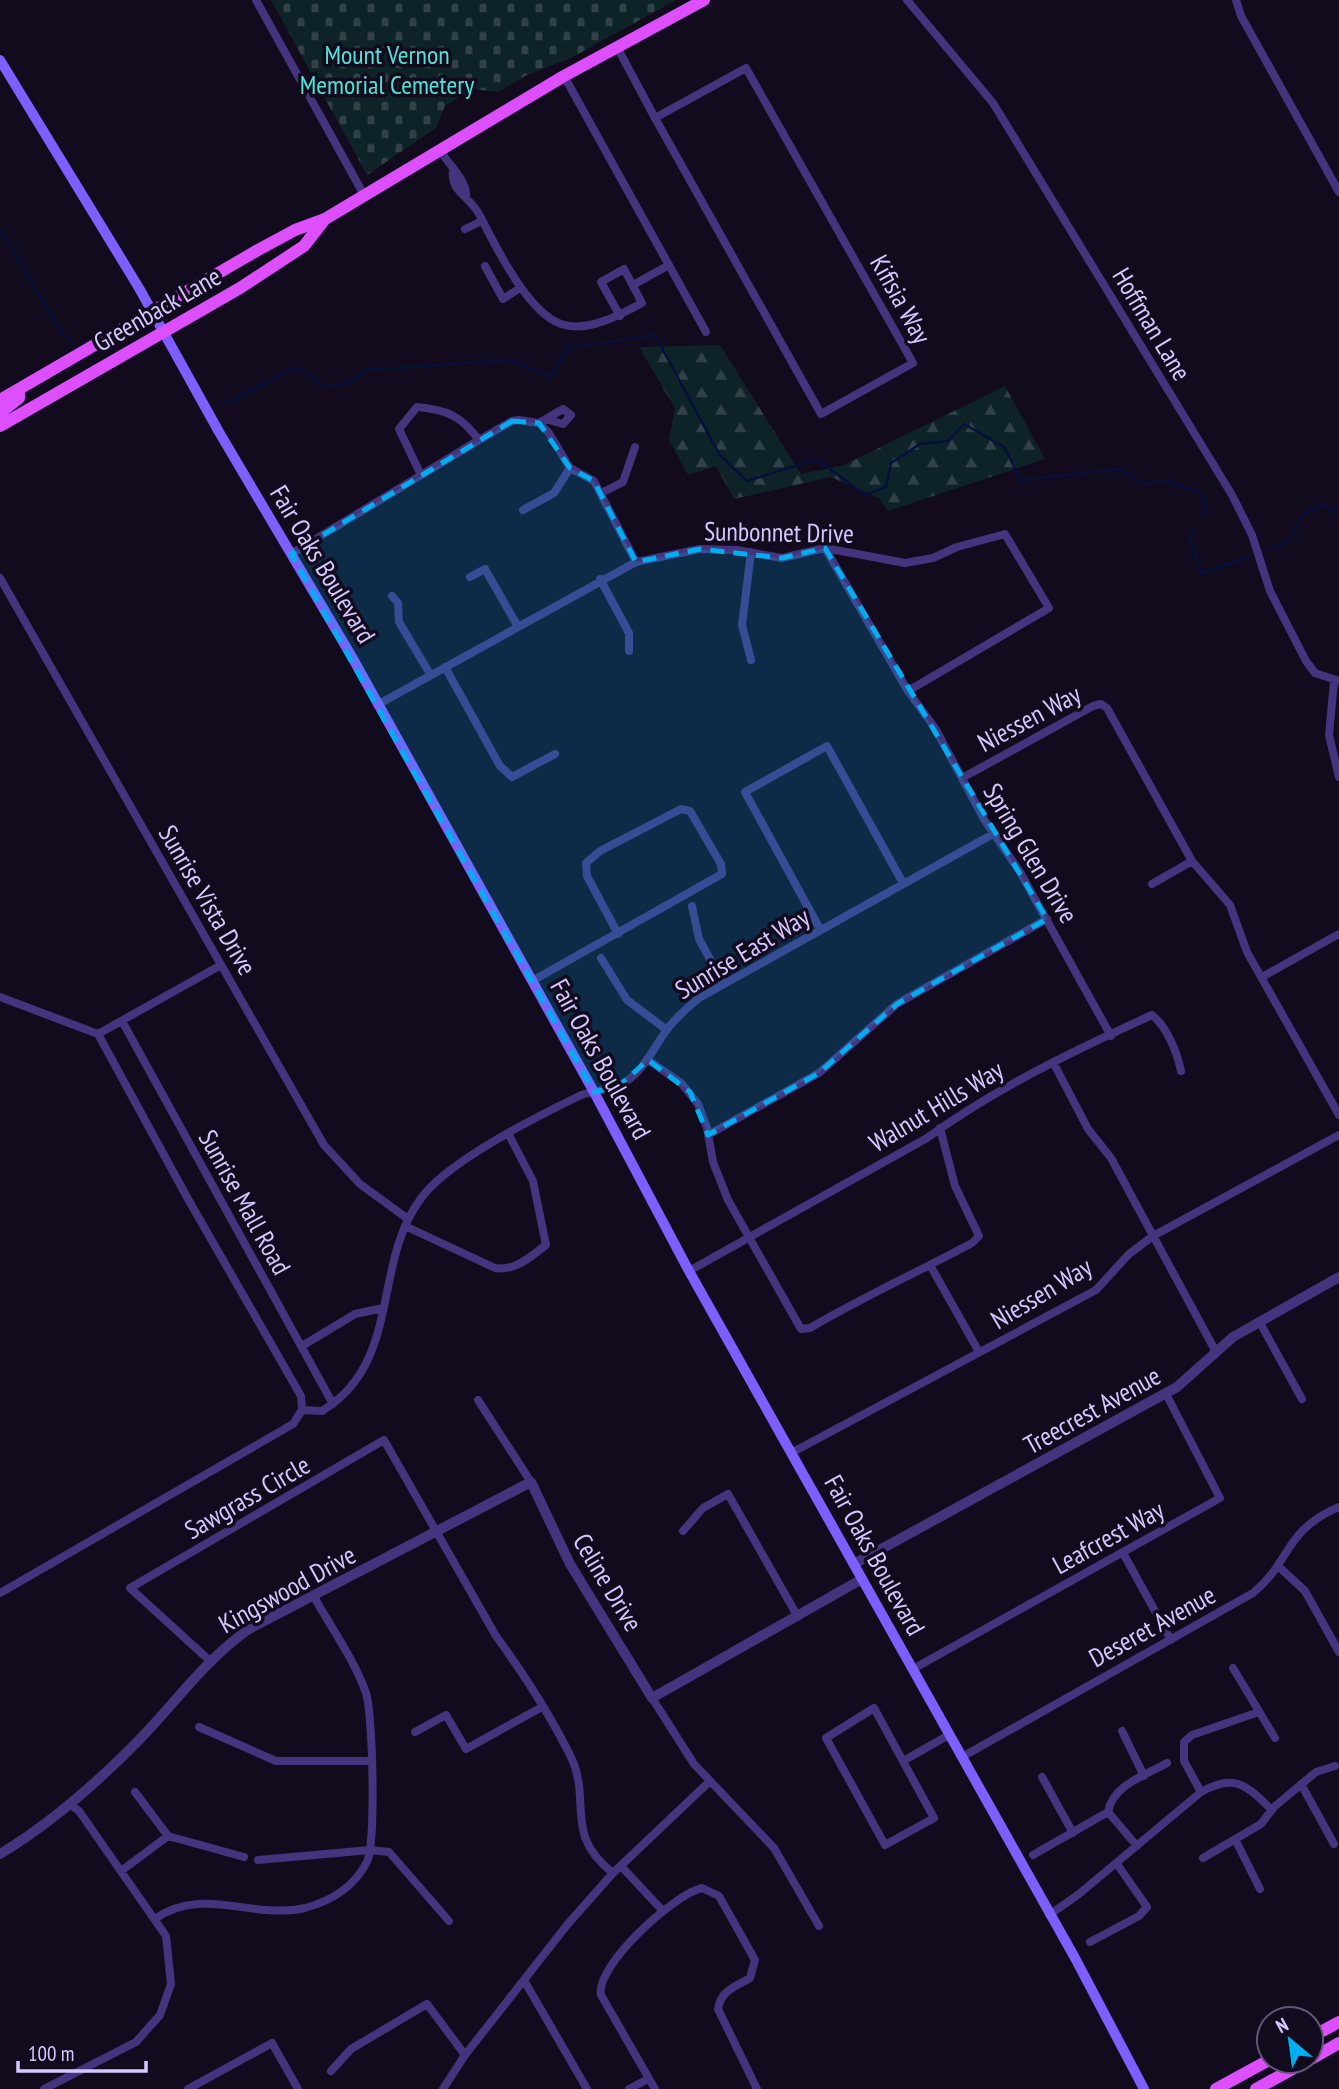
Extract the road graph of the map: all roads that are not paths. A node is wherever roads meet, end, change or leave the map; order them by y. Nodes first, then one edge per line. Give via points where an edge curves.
1 (256, 0) edge
2 (704, 0) edge
3 (908, 0) edge
4 (1236, 0) edge
5 (617, 47) junction
6 (0, 60) edge
7 (564, 76) junction
8 (655, 118) junction
9 (439, 149) junction
10 (1339, 192) edge
11 (364, 195) junction
12 (325, 219) junction
13 (482, 220) junction
14 (465, 229) dead end
15 (669, 265) junction
16 (485, 266) dead end
17 (633, 285) junction
18 (520, 288) junction
19 (153, 312) junction
20 (620, 316) junction
21 (163, 332) junction
22 (706, 332) dead end
23 (19, 390) junction
24 (0, 400) edge
25 (0, 413) edge
26 (0, 426) edge
27 (479, 440) junction
28 (635, 447) dead end
29 (570, 468) junction
30 (421, 475) junction
31 (601, 493) junction
32 (523, 510) dead end
33 (825, 548) junction
34 (751, 552) junction
35 (291, 554) junction
36 (636, 562) junction
37 (470, 577) dead end
38 (0, 578) edge
39 (600, 579) junction
40 (392, 596) dead end
41 (517, 625) junction
42 (629, 651) dead end
43 (751, 660) dead end
44 (445, 667) junction
45 (430, 674) junction
46 (1336, 681) edge
47 (908, 691) junction
48 (377, 705) junction
49 (555, 754) dead end
50 (1339, 777) edge
51 (962, 778) junction
52 (993, 834) junction
53 (1192, 862) junction
54 (903, 883) junction
55 (1152, 884) dead end
56 (692, 906) dead end
57 (1047, 919) junction
58 (820, 929) junction
59 (618, 934) junction
60 (1339, 934) edge
61 (601, 958) dead end
62 (221, 965) junction
63 (1262, 977) junction
64 (532, 981) junction
65 (723, 984) junction
66 (0, 997) edge
67 (122, 1021) junction
68 (667, 1030) junction
69 (99, 1034) junction
70 (1111, 1036) junction
71 (648, 1060) junction
72 (1053, 1062) junction
73 (1181, 1071) dead end
74 (594, 1092) junction
75 (1339, 1115) edge
76 (940, 1128) junction
77 (509, 1135) junction
78 (708, 1135) junction
79 (1339, 1135) edge
80 (407, 1222) junction
81 (1153, 1236) junction
82 (750, 1237) junction
83 (930, 1265) junction
84 (689, 1271) junction
85 (1339, 1277) edge
86 (383, 1308) junction
87 (1259, 1321) junction
88 (302, 1346) junction
89 (979, 1352) junction
90 (1216, 1352) junction
91 (1166, 1394) junction
92 (1302, 1399) dead end
93 (478, 1400) dead end
94 (333, 1404) junction
95 (302, 1410) junction
96 (791, 1453) junction
97 (531, 1482) junction
98 (1339, 1507) edge
99 (683, 1531) dead end
100 (438, 1533) junction
101 (1123, 1553) junction
102 (854, 1564) junction
103 (1278, 1566) junction
104 (862, 1579) junction
105 (0, 1593) edge
106 (313, 1595) junction
107 (798, 1617) junction
108 (1171, 1640) junction
109 (1339, 1652) edge
110 (209, 1660) junction
111 (1233, 1668) dead end
112 (913, 1669) junction
113 (652, 1698) junction
114 (542, 1707) junction
115 (1259, 1712) junction
116 (199, 1727) dead end
117 (1122, 1731) dead end
118 (415, 1732) dead end
119 (949, 1735) junction
120 (1275, 1738) dead end
121 (962, 1757) junction
122 (372, 1761) junction
123 (903, 1761) junction
124 (1167, 1763) dead end
125 (1335, 1766) dead end
126 (1144, 1776) junction
127 (1042, 1777) dead end
128 (709, 1782) junction
129 (1301, 1784) junction
130 (135, 1792) dead end
131 (1201, 1792) junction
132 (71, 1805) junction
133 (1272, 1810) junction
134 (1108, 1812) junction
135 (1073, 1833) junction
136 (168, 1836) junction
137 (1235, 1839) junction
138 (1334, 1844) dead end
139 (1137, 1846) junction
140 (370, 1850) junction
141 (0, 1854) edge
142 (1033, 1855) dead end
143 (244, 1857) dead end
144 (1203, 1858) dead end
145 (258, 1860) dead end
146 (1116, 1864) junction
147 (617, 1869) junction
148 (121, 1871) junction
149 (1260, 1889) dead end
150 (662, 1910) junction
151 (1049, 1915) junction
152 (155, 1919) junction
153 (449, 1920) dead end
154 (819, 1926) dead end
155 (1090, 1941) dead end
156 (525, 1982) junction
157 (465, 2055) junction
158 (1255, 2068) edge
159 (331, 2071) dead end
160 (1282, 2075) edge
161 (648, 2079) junction
162 (44, 2089) edge
163 (188, 2089) edge
164 (298, 2089) edge
165 (443, 2089) edge
166 (587, 2089) edge
167 (629, 2089) edge
168 (654, 2089) edge
169 (757, 2089) edge
170 (1144, 2089) edge
171 (1216, 2089) edge
172 (1256, 2089) edge

1 - 11 street
2 - 5 main road, Greenback Lane
3 - 46 street, Hoffman Lane via 993,103 1232,495 1252,535 1270,591 1306,662 1315,673
4 - 10 street
5 - 7 main road, Greenback Lane
5 - 8 street, Kifisia Way
6 - 19 main road, Fair Oaks Boulevard
7 - 9 main road, Greenback Lane
7 - 15 street
8 - 8 street, Kifisia Way via 821,414 912,363 746,68
9 - 11 main road, Greenback Lane
9 - 13 street via 459,175
11 - 12 main road, Greenback Lane
12 - 19 main road, Greenback Lane via 295,230
12 - 21 main road, Greenback Lane via 304,246
13 - 14 street
13 - 18 street
15 - 17 street
15 - 22 street
16 - 18 street via 503,299
17 - 20 street via 642,303
17 - 20 street via 624,269 601,282
18 - 20 street via 559,323 576,326
19 - 21 main road, Fair Oaks Boulevard
19 - 23 main road, Greenback Lane
21 - 26 main road, Greenback Lane
21 - 35 main road, Fair Oaks Boulevard
23 - 24 main road, Greenback Lane
23 - 25 main road via 19,398
27 - 29 street via 512,421 543,421
27 - 30 street
27 - 30 street via 445,410 417,407 400,429
28 - 31 street via 622,481
29 - 31 street via 594,481
29 - 32 street via 554,493
30 - 35 street
31 - 36 street
33 - 34 street, Sunbonnet Drive via 790,557
33 - 47 street, Spring Glen Drive
33 - 47 street, Sunbonnet Drive via 905,563 1005,534 1049,608
34 - 36 street, Sunbonnet Drive via 700,550
34 - 43 street via 742,625
35 - 48 main road, Fair Oaks Boulevard
36 - 39 street, Sunbonnet Drive
37 - 41 street via 485,569
38 - 62 street, Sunrise Vista Drive
39 - 41 street, Sunbonnet Drive
39 - 42 street via 629,633
40 - 45 street via 398,603 399,622
41 - 44 street, Sunbonnet Drive
44 - 45 street, Sunbonnet Drive
44 - 49 street via 500,766 512,777
45 - 48 street, Sunbonnet Drive
46 - 50 street, Hoffman Lane via 1329,735
47 - 51 street, Spring Glen Drive
48 - 64 main road, Fair Oaks Boulevard
51 - 52 street, Spring Glen Drive
51 - 53 street, Niessen Way via 1101,704
52 - 54 street, Sunrise East Way
52 - 57 street, Spring Glen Drive
53 - 55 street
53 - 63 street, Niessen Way via 1230,905 1247,952
54 - 58 street, Sunrise East Way
54 - 58 street via 827,746 745,792
56 - 65 street via 699,939
57 - 70 street, Spring Glen Drive
57 - 78 street via 897,1004 819,1073
58 - 65 street, Sunrise East Way
59 - 59 street via 722,874 721,864 690,811 681,809 600,851 586,863 587,876
59 - 64 street
60 - 63 street
61 - 68 street via 627,1000
62 - 67 street
62 - 80 street, Sunrise Vista Drive via 324,1145 360,1184
63 - 75 street, Niessen Way
64 - 74 main road, Fair Oaks Boulevard
65 - 68 street, Sunrise East Way via 687,1007
66 - 69 street
67 - 69 street
67 - 88 street, Sunrise Mall Road
68 - 71 street, Sunrise East Way
69 - 95 street via 301,1396
70 - 72 street, Walnut Hills Way
70 - 73 street, Walnut Hills Way via 1152,1015 1175,1051
71 - 74 street, Sunrise East Way via 619,1086
71 - 78 street via 690,1092 704,1116
72 - 76 street, Walnut Hills Way
72 - 81 street
74 - 77 street, Sunrise East Way via 578,1096
74 - 84 main road, Fair Oaks Boulevard
76 - 82 street, Walnut Hills Way
76 - 83 street via 955,1186 979,1236
77 - 80 street, Sunrise East Way via 446,1172 423,1195
77 - 80 street, Sunrise Vista Drive via 533,1181 546,1245 505,1270
78 - 82 street via 720,1181
79 - 81 street, Niessen Way
80 - 86 street, Sunrise East Way
81 - 89 street, Niessen Way via 1096,1290
81 - 90 street
82 - 83 street via 801,1329
82 - 84 street, Walnut Hills Way
83 - 89 street
84 - 96 main road, Fair Oaks Boulevard
85 - 87 street, Treecrest Avenue
86 - 88 street via 355,1314
86 - 94 street, Sunrise East Way via 376,1344 359,1380
87 - 90 street, Treecrest Avenue
87 - 92 street
88 - 94 street, Sunrise Mall Road
89 - 96 street, Niessen Way
90 - 91 street, Treecrest Avenue
91 - 101 street, Leafcrest Way via 1220,1498
91 - 102 street, Treecrest Avenue
93 - 97 street, Celine Drive
94 - 95 street via 318,1412
95 - 105 street via 293,1424
96 - 102 main road, Fair Oaks Boulevard
97 - 100 street, Kingswood Drive
97 - 113 street, Celine Drive via 570,1564
98 - 103 street, Deseret Avenue via 1301,1530
99 - 107 street via 703,1508 728,1494
100 - 106 street, Kingswood Drive
100 - 110 street, Sawgrass Circle via 384,1440 130,1588
100 - 114 street
101 - 108 street
101 - 112 street, Leafcrest Way
102 - 104 main road, Fair Oaks Boulevard
103 - 108 street, Deseret Avenue via 1253,1593
103 - 109 street via 1301,1585
104 - 107 street
104 - 112 main road, Fair Oaks Boulevard
106 - 110 street, Kingswood Drive via 248,1629
106 - 122 street via 366,1693 372,1720
107 - 113 street
108 - 121 street, Deseret Avenue
110 - 132 street, Kingswood Drive via 142,1737
111 - 115 street
112 - 119 main road, Fair Oaks Boulevard
113 - 128 street, Celine Drive
114 - 118 street via 466,1749 446,1715
114 - 147 street via 575,1767 584,1837 594,1854
115 - 120 street
115 - 131 street via 1192,1735 1184,1742 1184,1761
116 - 122 street via 276,1761
117 - 126 street
119 - 121 main road, Fair Oaks Boulevard
119 - 123 street
121 - 151 main road, Fair Oaks Boulevard
122 - 140 street
123 - 123 street via 874,1708 826,1738 885,1844 934,1818
124 - 126 street
125 - 129 street
126 - 134 street via 1115,1793
127 - 135 street
128 - 147 street
128 - 154 street, Celine Drive via 774,1848
129 - 133 street
129 - 138 street
130 - 136 street
131 - 133 street via 1228,1781 1243,1785
131 - 139 street
132 - 141 street, Kingswood Drive
132 - 148 street
133 - 137 street via 1261,1824
134 - 135 street
134 - 139 street
135 - 142 street
136 - 143 street
136 - 148 street
137 - 144 street
137 - 149 street
139 - 146 street
140 - 145 street
140 - 152 street via 367,1862 339,1896 303,1908 257,1910 200,1902 175,1907
140 - 153 street via 389,1852
146 - 151 street
146 - 155 street via 1147,1907 1139,1916
147 - 150 street
147 - 156 street
148 - 152 street
150 - 161 street via 627,1945 600,1983 601,1995
150 - 169 street via 695,1889 710,1889 719,1896 754,1957 750,1978 724,1993 718,2009
151 - 170 main road, Fair Oaks Boulevard
152 - 162 street via 166,1936 170,1959 171,1983 160,2015 127,2048
156 - 157 street
156 - 166 street
157 - 159 street via 427,2004 351,2049
157 - 165 street
158 - 171 main road
160 - 172 main road
161 - 167 street
161 - 168 street
163 - 164 street via 272,2043

